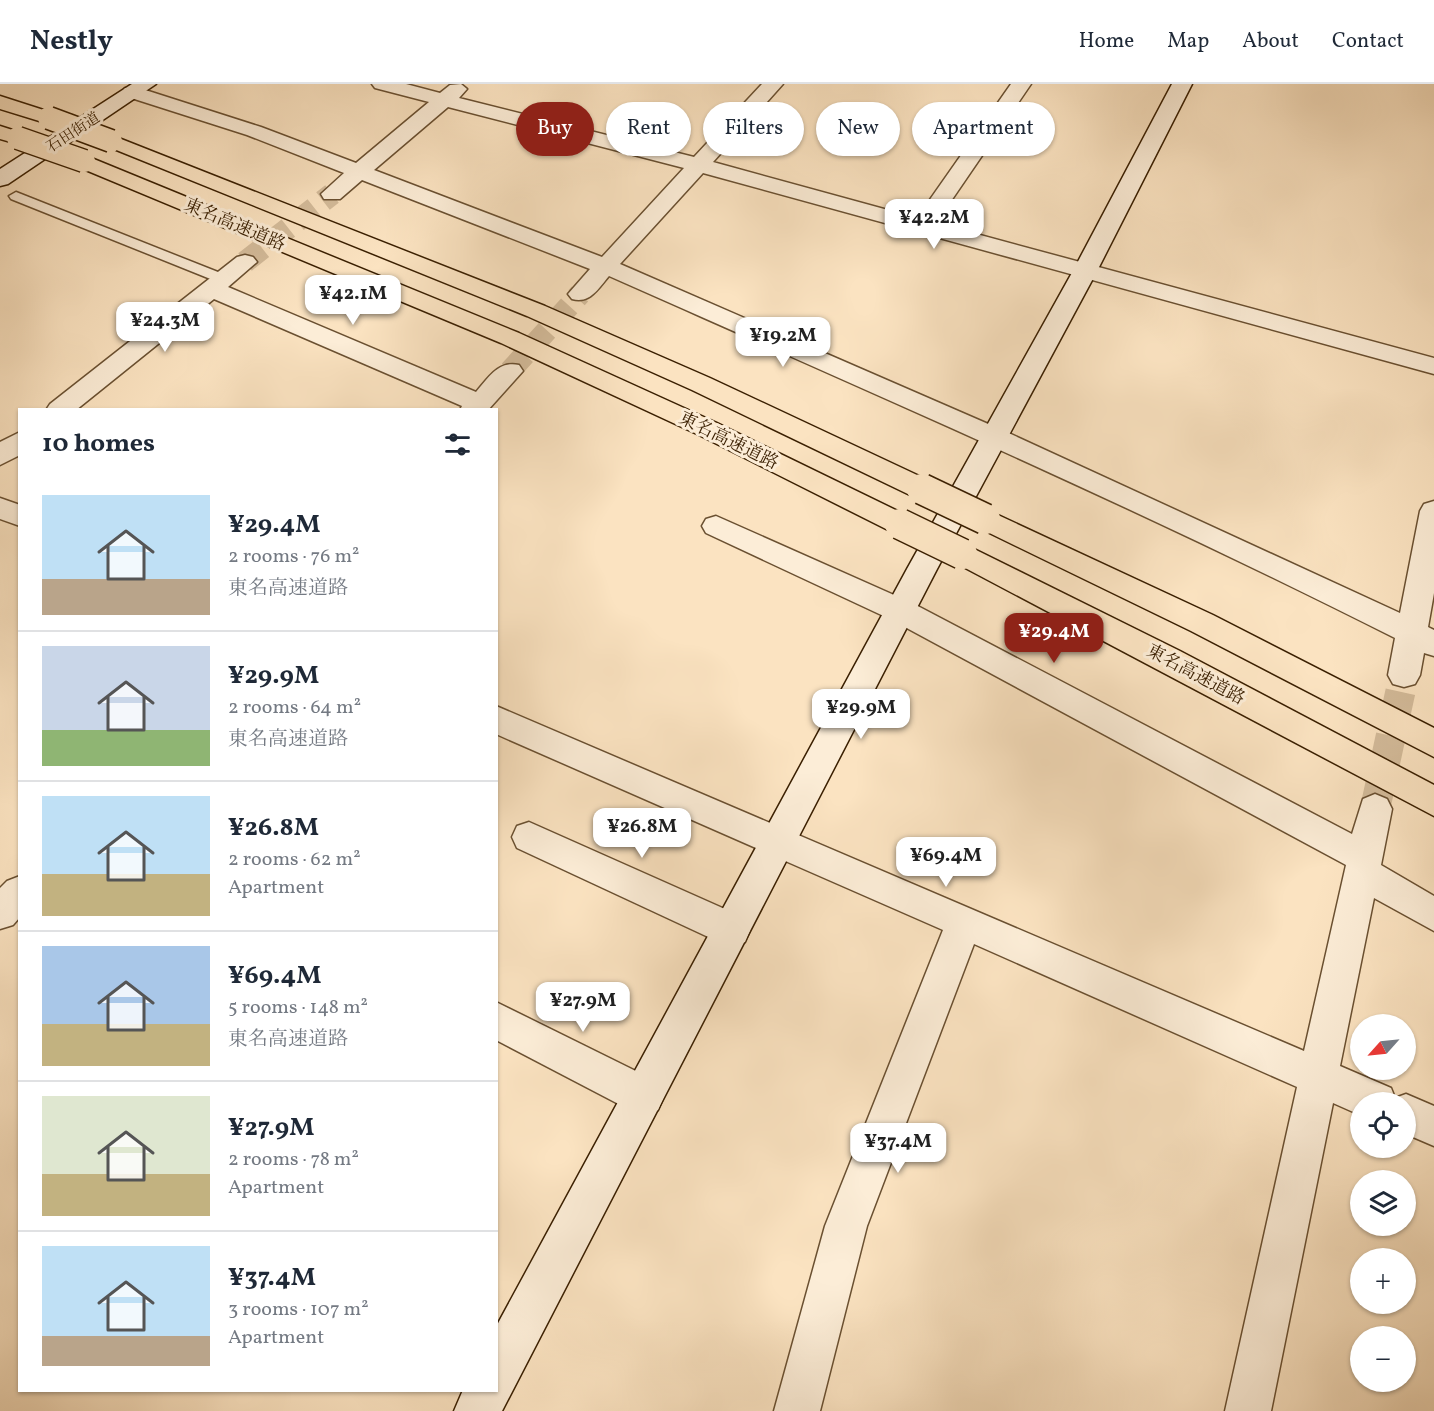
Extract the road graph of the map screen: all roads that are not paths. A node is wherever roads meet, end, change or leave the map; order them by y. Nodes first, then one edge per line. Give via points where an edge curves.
1 (382, 84) edge
2 (463, 84) edge
3 (773, 84) edge
4 (1022, 84) edge
5 (1182, 84) edge
6 (139, 88) edge
7 (444, 99) junction
8 (0, 102) edge
9 (9, 135) edge
10 (698, 165) junction
11 (359, 173) junction
12 (0, 179) edge
13 (332, 194) tunnel mouth
14 (16, 196) dead end
15 (923, 226) junction
16 (245, 262) tunnel mouth
17 (605, 266) junction
18 (1085, 271) junction
19 (217, 284) junction
20 (580, 294) tunnel mouth
21 (1434, 366) edge
22 (510, 371) tunnel mouth
23 (476, 406) edge
24 (62, 408) edge
25 (993, 436) junction
26 (18, 442) edge
27 (0, 456) edge
28 (0, 508) edge
29 (1434, 511) edge
30 (18, 515) edge
31 (716, 526) dead end
32 (901, 610) junction
33 (1422, 638) edge
34 (1404, 675) tunnel mouth
35 (498, 720) edge
36 (1434, 744) edge
37 (1434, 802) edge
38 (1375, 809) tunnel mouth
39 (529, 837) dead end
40 (778, 844) junction
41 (1363, 865) junction
42 (18, 894) edge
43 (0, 913) edge
44 (1434, 915) edge
45 (963, 925) junction
46 (732, 930) junction
47 (498, 1021) edge
48 (1319, 1079) junction
49 (1352, 1092) edge
50 (644, 1096) junction
51 (1416, 1118) edge
52 (1434, 1126) edge
53 (498, 1370) edge
54 (487, 1392) edge
55 (477, 1411) edge
56 (797, 1411) edge
57 (1248, 1411) edge

1 - 7 street
2 - 7 street
3 - 10 street
4 - 15 street
5 - 18 street
6 - 11 street
6 - 12 street, 石田街道
7 - 10 street
7 - 11 street
8 - 36 highway, 東名高速道路, bridge via 111,141 536,310 701,384 1202,623
9 - 37 highway, 東名高速道路, bridge via 84,161 510,338 708,429 1169,660
10 - 15 street
10 - 17 street
11 - 13 street
11 - 17 street
14 - 19 lane
15 - 18 street
16 - 19 street
17 - 20 street
17 - 25 street
18 - 21 street
18 - 25 street
19 - 23 street
19 - 24 street
22 - 23 street
25 - 32 street
25 - 33 street
26 - 27 street
28 - 30 street
29 - 33 street
31 - 32 street
32 - 40 street
32 - 41 street
33 - 34 street
35 - 40 street
38 - 41 street
39 - 46 street
40 - 45 street
40 - 46 street
41 - 44 street
41 - 48 street
42 - 43 street
45 - 48 street
45 - 56 street via 846,1226
46 - 50 street
47 - 50 street
48 - 49 street
48 - 57 street
50 - 53 street
51 - 52 street
54 - 55 street

